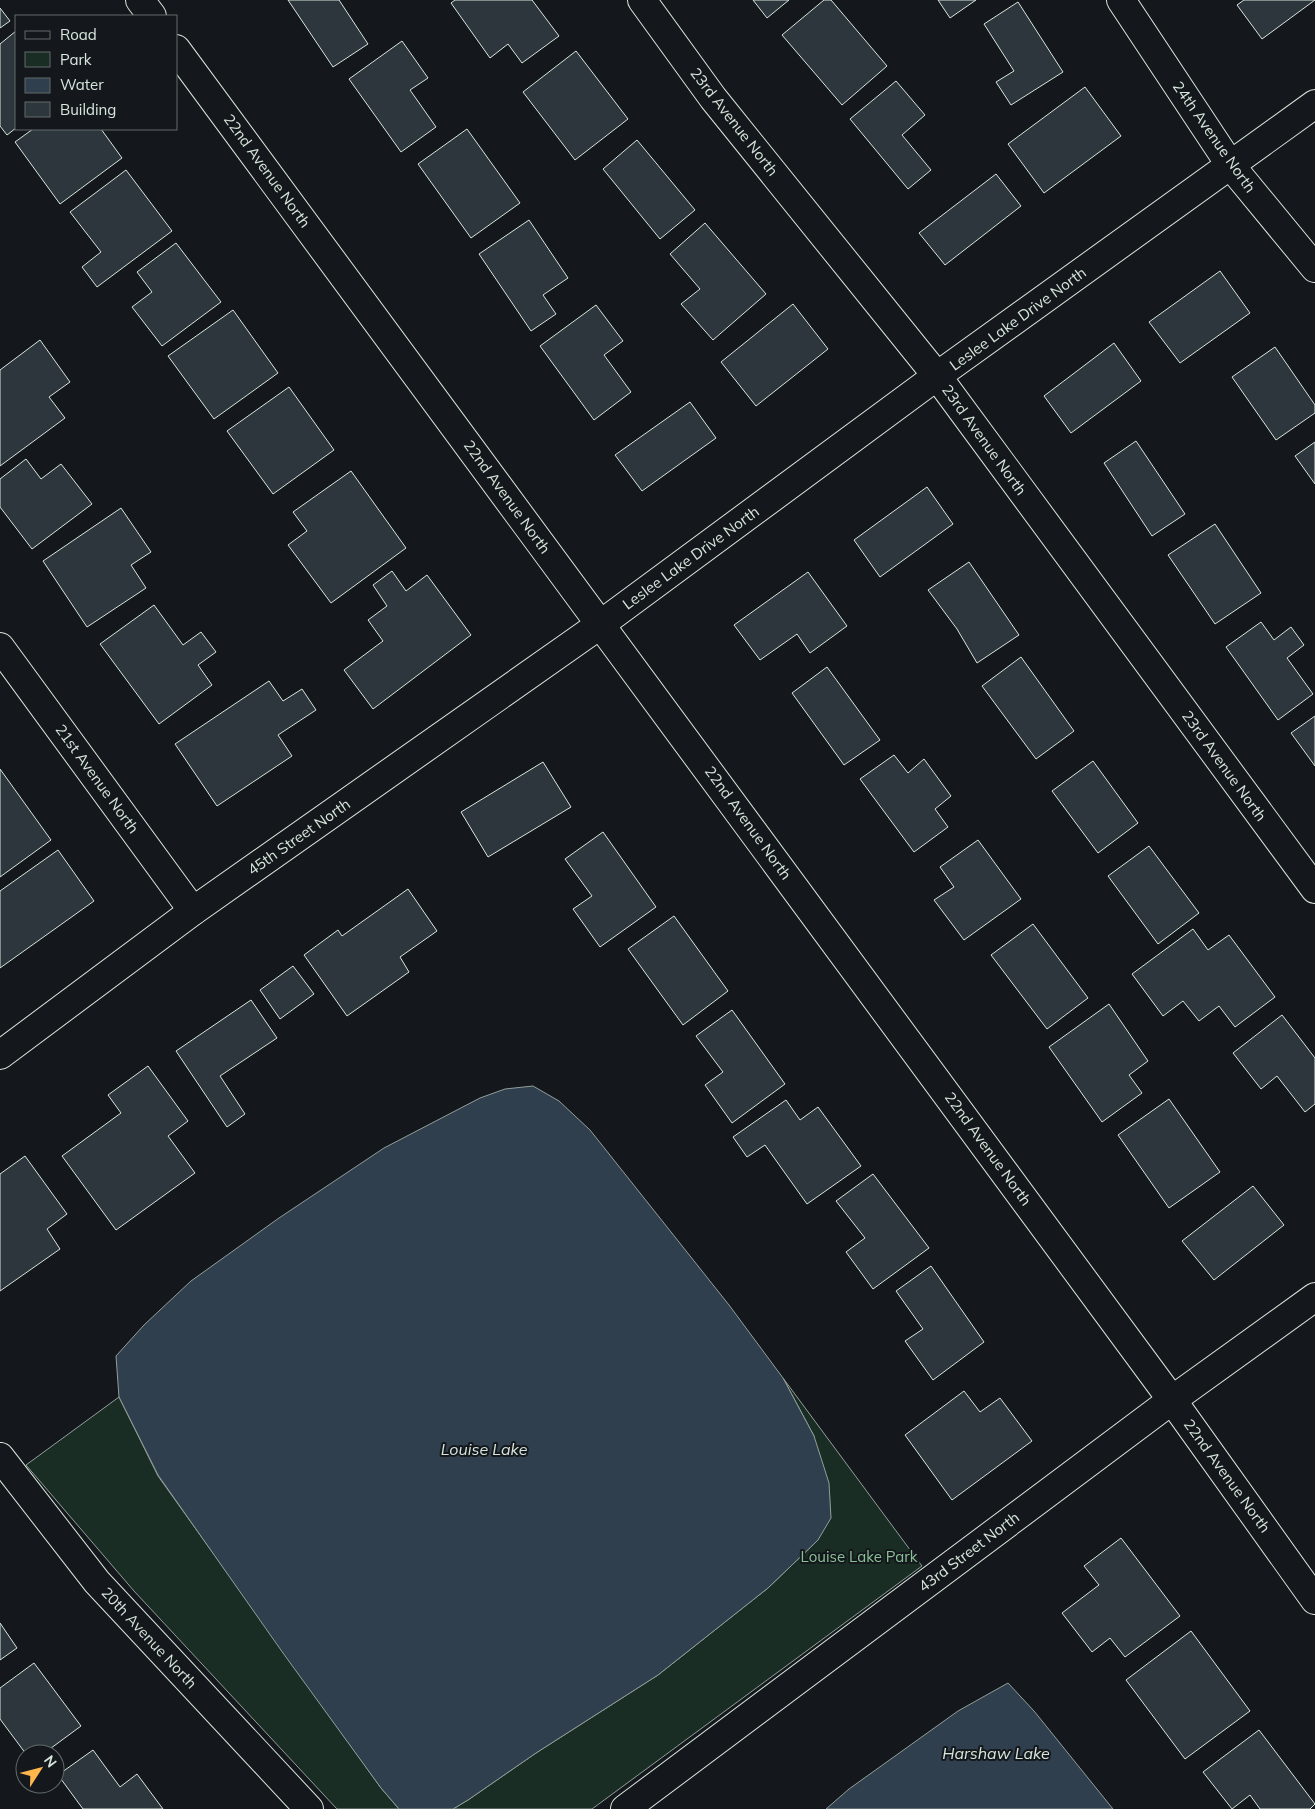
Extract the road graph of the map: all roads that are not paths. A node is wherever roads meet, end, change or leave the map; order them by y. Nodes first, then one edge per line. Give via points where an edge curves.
1 (140, 0) edge
2 (642, 0) edge
3 (1121, 0) edge
4 (151, 15) edge
5 (178, 52) edge
6 (1315, 104) edge
7 (1231, 166) junction
8 (1315, 268) edge
9 (937, 376) junction
10 (601, 624) junction
11 (0, 647) edge
12 (1315, 889) edge
13 (193, 911) junction
14 (0, 1055) edge
15 (1315, 1297) edge
16 (1172, 1400) junction
17 (0, 1457) edge
18 (1315, 1600) edge
19 (309, 1809) edge
20 (625, 1809) edge

1 - 4 street
2 - 9 street, 23rd Avenue North via 713,98
3 - 7 street, 24th Avenue North
5 - 10 street, 22nd Avenue North
6 - 7 street, Leslee Lake Drive North
7 - 8 street, 24th Avenue North
7 - 9 street, Leslee Lake Drive North
9 - 10 street, Leslee Lake Drive North
9 - 12 street, 23rd Avenue North
10 - 13 street, 45th Street North
10 - 16 street, 22nd Avenue North
11 - 13 street, 21st Avenue North
13 - 14 street, 45th Street North
15 - 16 street, 43rd Street North
16 - 18 street, 22nd Avenue North
16 - 20 street, 43rd Street North
17 - 19 street, 20th Avenue North via 97,1582

